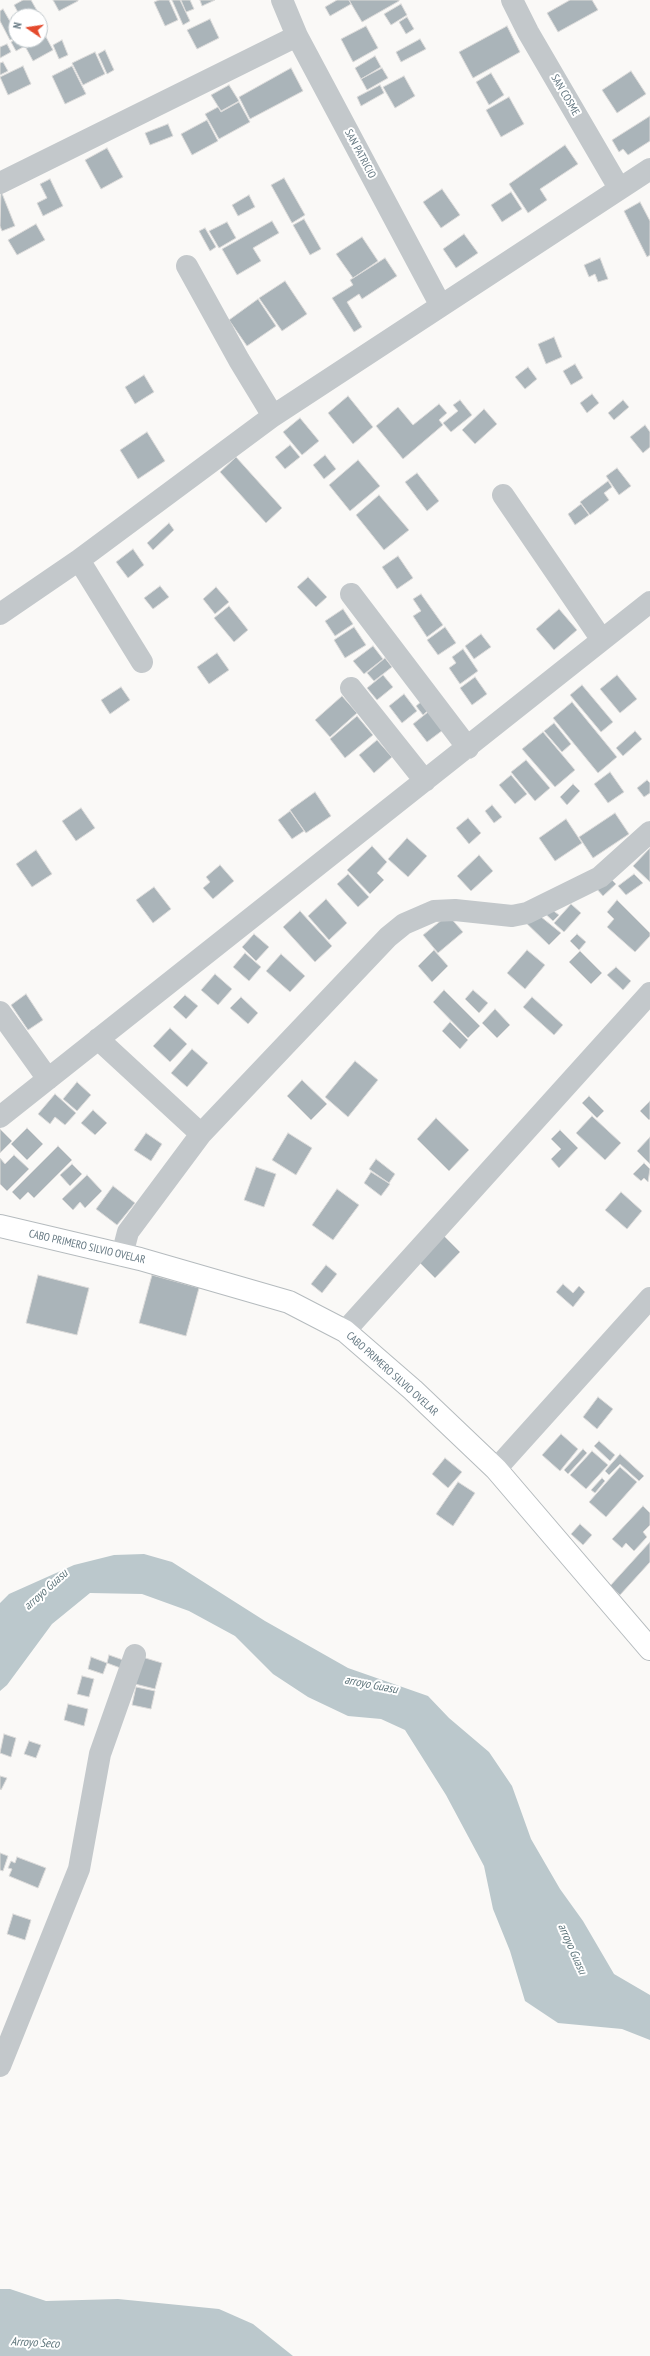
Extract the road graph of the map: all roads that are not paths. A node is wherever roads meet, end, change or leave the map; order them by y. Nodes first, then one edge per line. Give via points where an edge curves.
1 (282, 0) edge
2 (512, 0) edge
3 (297, 36) junction
4 (650, 169) edge
5 (0, 184) edge
6 (619, 188) junction
7 (188, 266) dead end
8 (441, 306) junction
9 (274, 416) junction
10 (503, 495) dead end
11 (79, 560) junction
12 (351, 594) dead end
13 (650, 602) edge
14 (0, 614) edge
15 (602, 640) junction
16 (142, 662) dead end
17 (351, 688) dead end
18 (468, 748) junction
19 (425, 781) junction
20 (650, 832) edge
21 (650, 993) edge
22 (0, 1012) edge
23 (98, 1039) junction
24 (48, 1079) junction
25 (0, 1117) edge
26 (201, 1134) junction
27 (1, 1228) edge
28 (122, 1255) junction
29 (650, 1298) edge
30 (346, 1331) junction
31 (496, 1469) junction
32 (650, 1649) edge
33 (135, 1655) dead end
34 (0, 2066) edge

1 - 3 street, SAN PATRICIO
2 - 6 street, SAN COSME
3 - 5 street
3 - 8 street, SAN PATRICIO
4 - 6 street
6 - 8 street
7 - 9 street via 239,360
8 - 9 street
9 - 11 street
10 - 15 street
11 - 14 street
11 - 16 street
12 - 18 street
13 - 15 street
15 - 18 street
17 - 19 street
18 - 19 street
19 - 23 street
20 - 26 street via 600,877 527,913 512,916 455,910 434,911 404,924 388,937
21 - 30 street
22 - 24 street
23 - 24 street
23 - 26 street
24 - 25 street
26 - 28 street via 128,1232
27 - 28 main road, CABO PRIMERO SILVIO OVELAR
28 - 30 main road, CABO PRIMERO SILVIO OVELAR via 289,1302
29 - 31 street
30 - 31 main road, CABO PRIMERO SILVIO OVELAR
31 - 32 main road, CABO PRIMERO SILVIO OVELAR
33 - 34 street via 100,1754 79,1869

